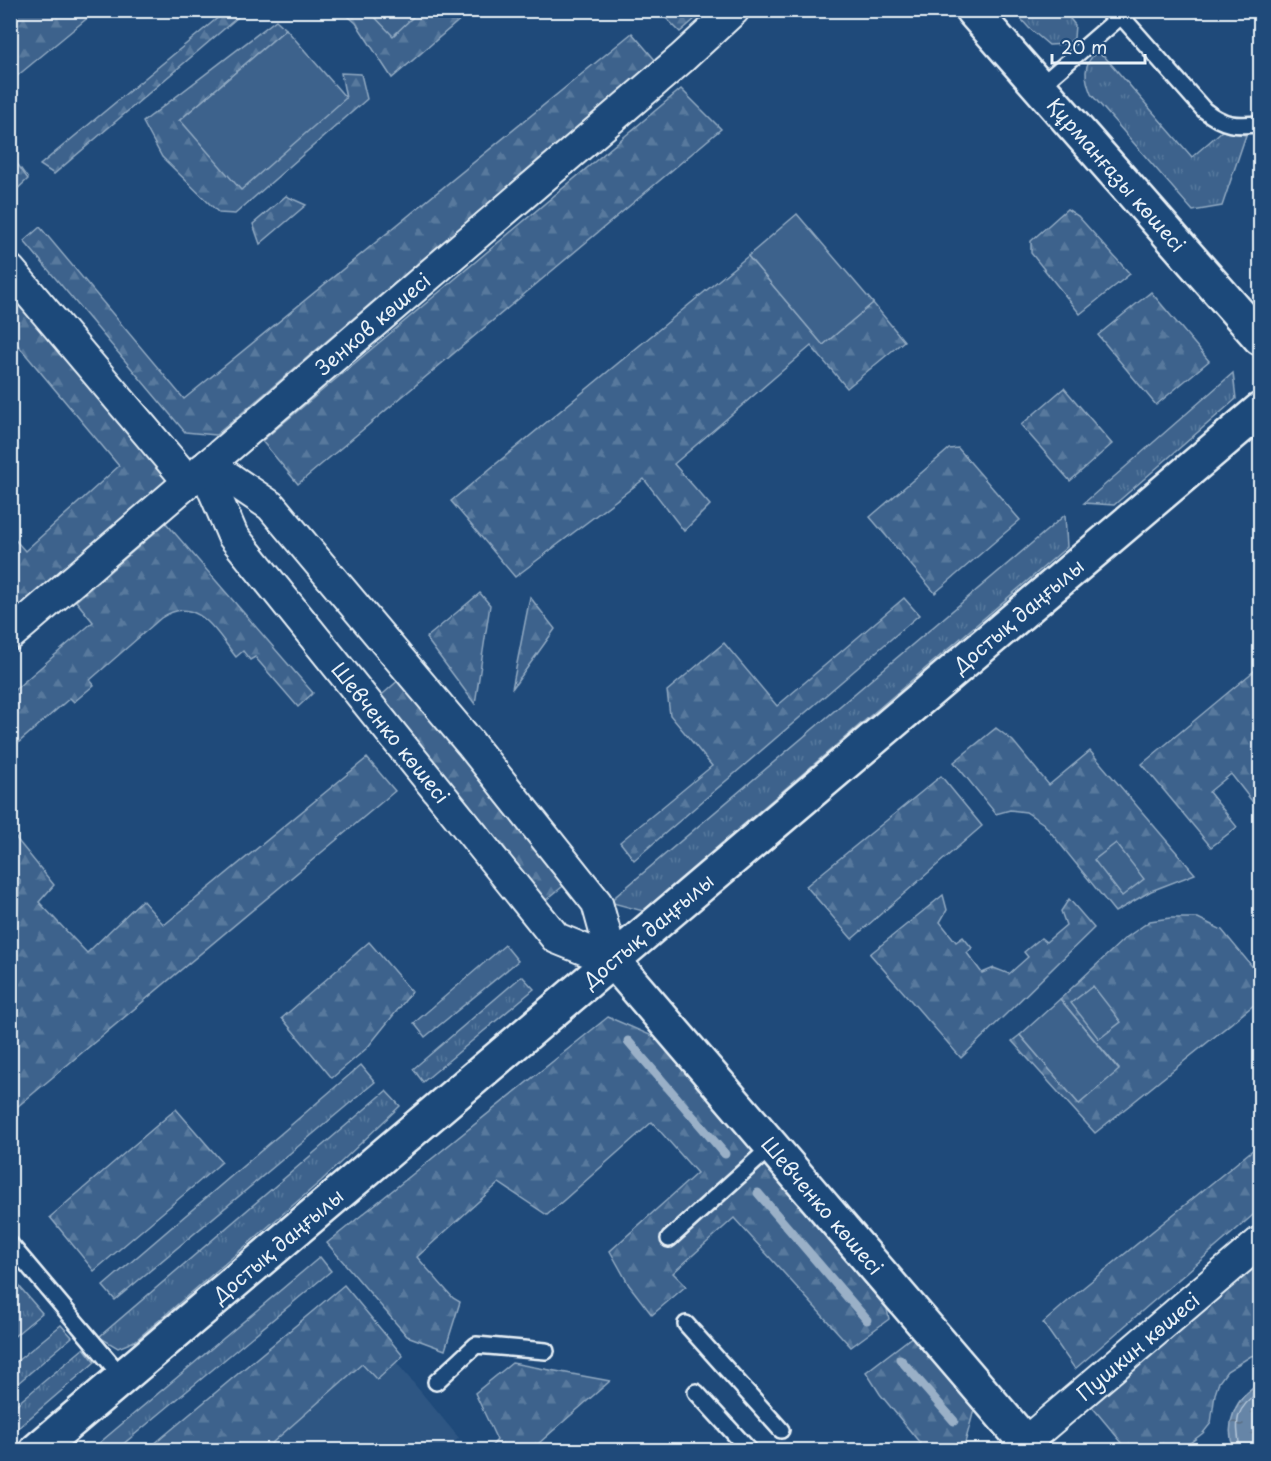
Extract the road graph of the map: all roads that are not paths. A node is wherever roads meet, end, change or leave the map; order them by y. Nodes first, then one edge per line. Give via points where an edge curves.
1 (734, 10) edge
2 (972, 10) edge
3 (1119, 13) edge
4 (1040, 87) junction
5 (1260, 124) edge
6 (10, 270) edge
7 (1260, 338) edge
8 (1260, 410) edge
9 (200, 471) junction
10 (10, 635) edge
11 (612, 961) junction
12 (771, 1147) junction
13 (669, 1239) dead end
14 (1260, 1242) edge
15 (10, 1244) edge
16 (686, 1324) dead end
17 (546, 1351) dead end
18 (123, 1378) junction
19 (436, 1382) dead end
20 (696, 1392) dead end
21 (781, 1430) dead end
22 (1024, 1448) edge
23 (37, 1450) edge
24 (749, 1450) edge

1 - 9 street, Зенков көшесі
2 - 4 main road, Құрманғазы көшесі
3 - 4 lane
3 - 5 lane via 1211,116 1238,126
4 - 7 main road, Құрманғазы көшесі
6 - 9 street, Шевченко көшесі
8 - 11 main road, Достық даңғылы
9 - 10 street, Зенков көшесі
9 - 11 street, Шевченко көшесі via 233,536 556,938
9 - 11 street, Шевченко көшесі via 271,506 470,743 597,903
11 - 12 main road, Шевченко көшесі
11 - 18 main road, Достық даңғылы
12 - 13 lane
12 - 22 main road, Шевченко көшесі
14 - 22 street, Пушкин көшесі
15 - 18 lane
16 - 21 lane
17 - 19 lane via 476,1346
18 - 23 main road, Достық даңғылы
20 - 24 lane

